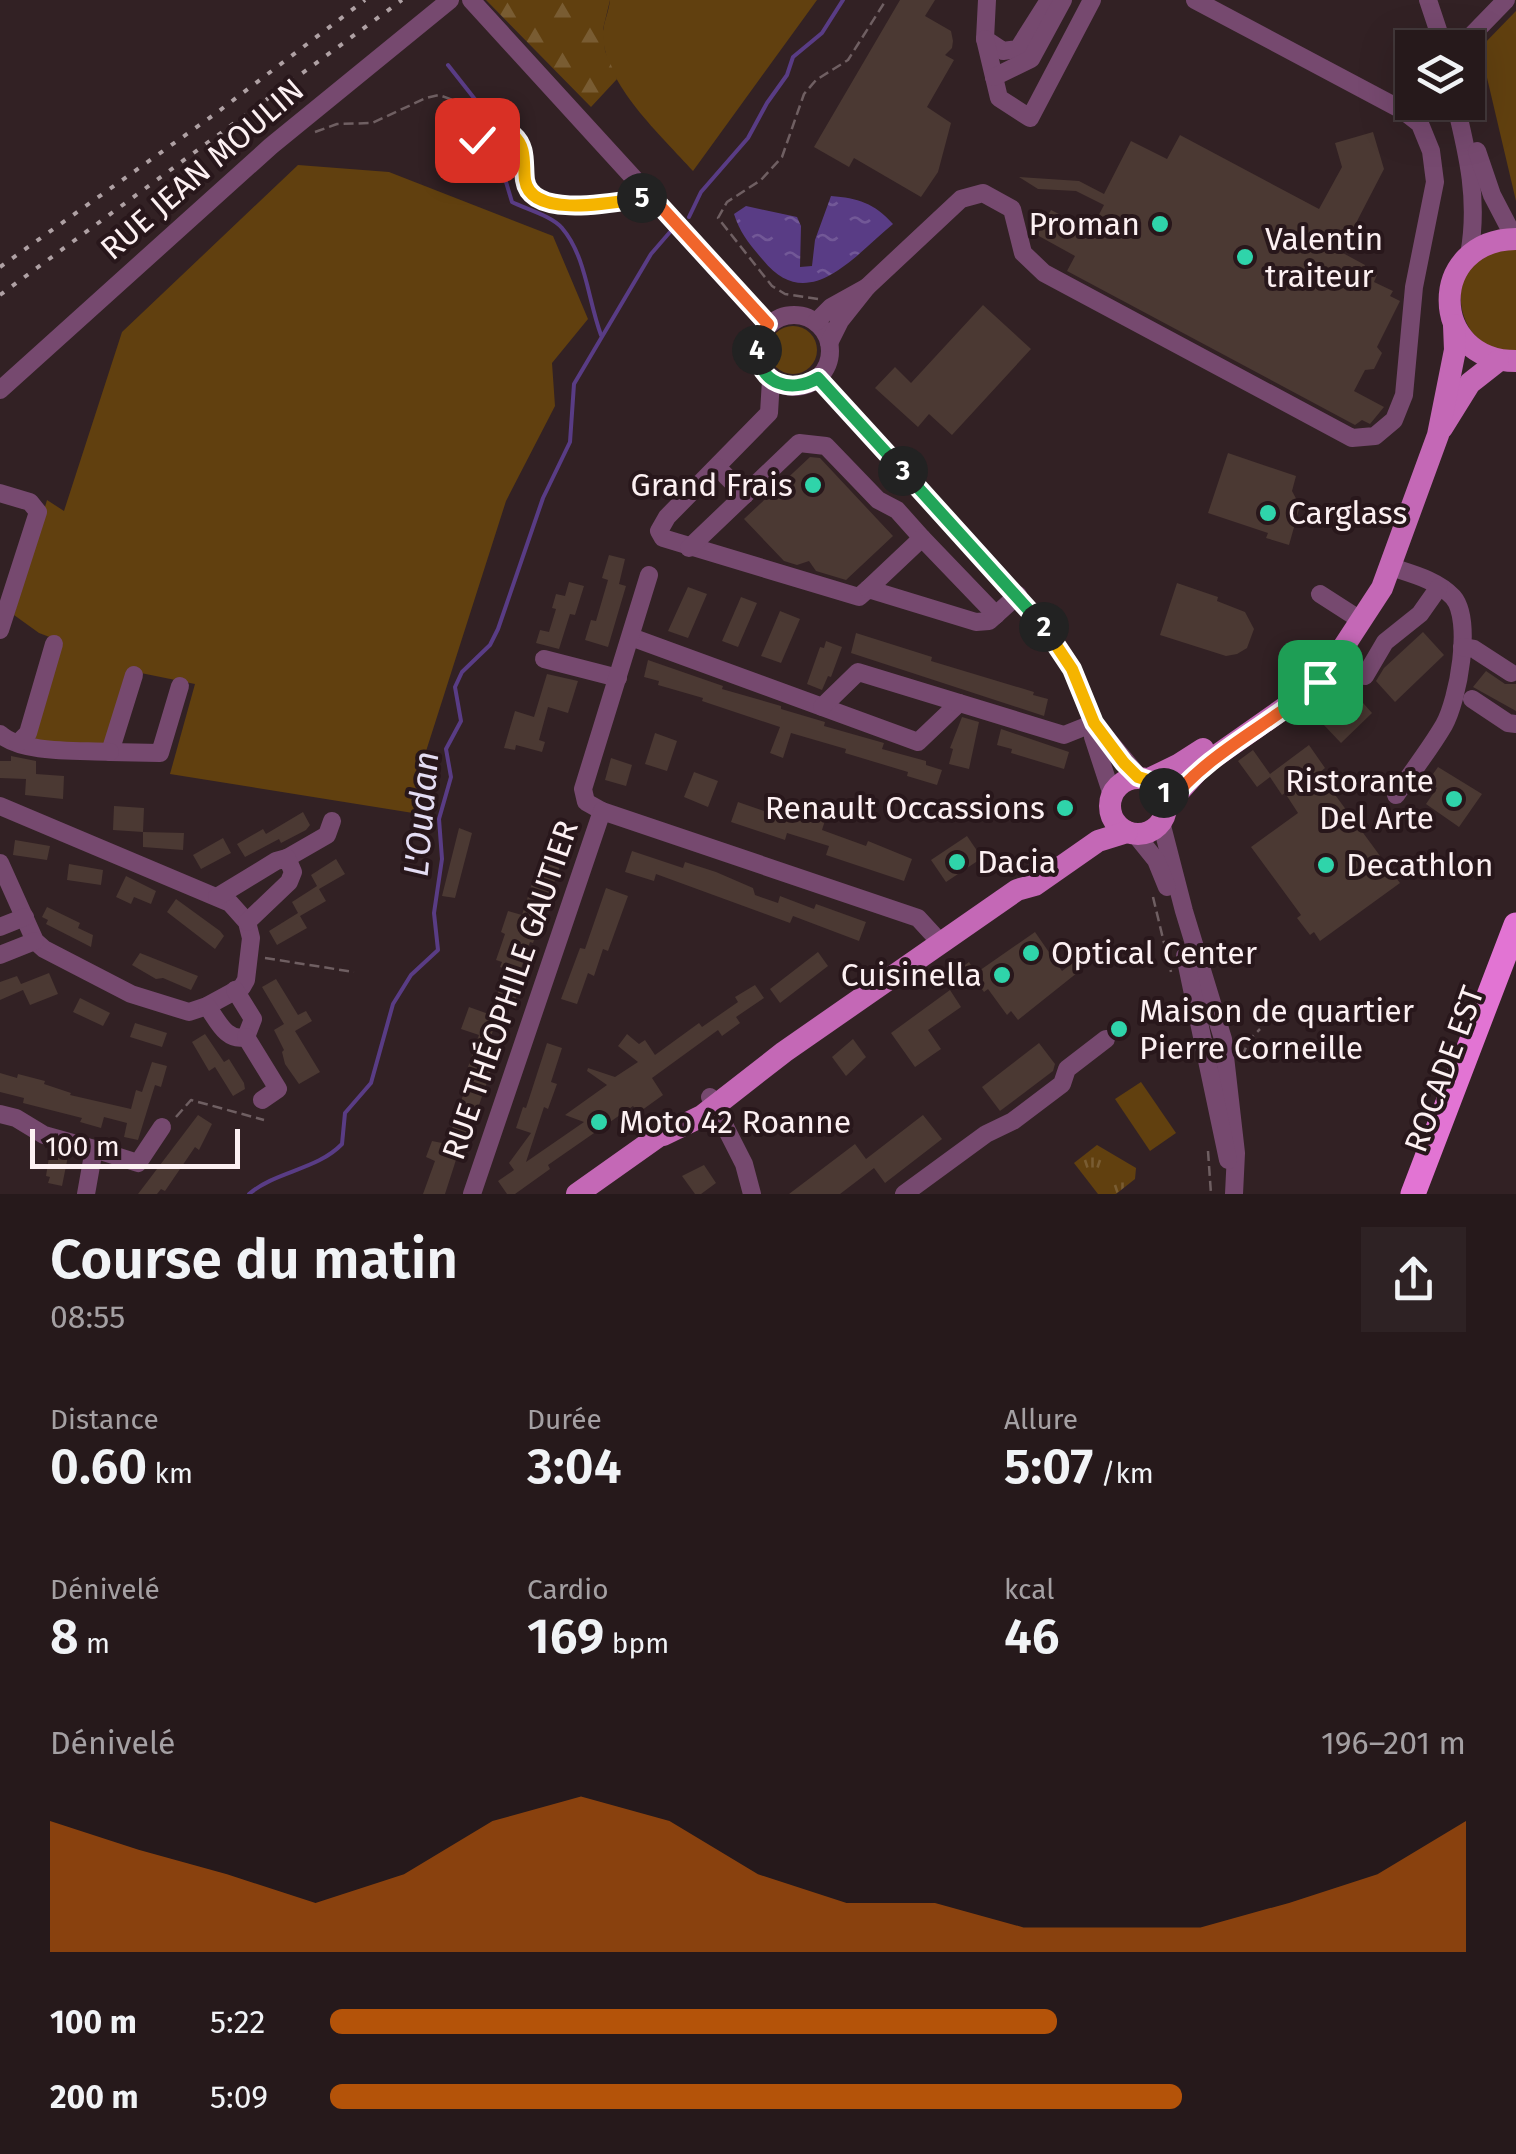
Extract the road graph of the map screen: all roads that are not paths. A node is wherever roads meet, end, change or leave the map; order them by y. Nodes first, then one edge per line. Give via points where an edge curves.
1 (450, 0) edge
2 (471, 0) edge
3 (987, 0) edge
4 (1048, 0) edge
5 (1063, 0) edge
6 (1092, 0) edge
7 (1195, 0) edge
8 (1428, 0) edge
9 (1506, 0) edge
10 (1438, 30) edge
11 (1477, 30) edge
12 (985, 40) junction
13 (994, 77) junction
14 (1458, 120) edge
15 (1468, 120) edge
16 (1516, 239) edge
17 (1469, 255) junction
18 (866, 287) junction
19 (816, 322) junction
20 (768, 324) junction
21 (1454, 325) junction
22 (829, 343) junction
23 (1507, 361) edge
24 (818, 378) junction
25 (771, 380) junction
26 (0, 390) edge
27 (1438, 435) junction
28 (718, 467) junction
29 (0, 493) edge
30 (746, 494) junction
31 (922, 538) junction
32 (690, 548) junction
33 (1391, 567) junction
34 (650, 575) dead end
35 (8, 576) edge
36 (1439, 586) junction
37 (868, 589) junction
38 (1320, 594) dead end
39 (1018, 595) junction
40 (996, 614) junction
41 (2, 618) edge
42 (1362, 621) junction
43 (630, 637) junction
44 (54, 644) dead end
45 (1462, 647) junction
46 (544, 658) dead end
47 (1334, 659) junction
48 (134, 675) dead end
49 (1514, 675) edge
50 (1364, 676) dead end
51 (618, 678) junction
52 (180, 686) dead end
53 (1465, 694) junction
54 (959, 703) junction
55 (822, 708) junction
56 (1094, 723) junction
57 (1516, 724) edge
58 (0, 734) edge
59 (18, 743) junction
60 (110, 752) junction
61 (1144, 778) junction
62 (1396, 796) dead end
63 (1111, 800) junction
64 (0, 806) edge
65 (602, 812) junction
66 (1164, 814) junction
67 (332, 821) dead end
68 (1131, 833) junction
69 (287, 858) junction
70 (0, 863) edge
71 (1017, 890) junction
72 (217, 897) junction
73 (24, 917) junction
74 (247, 922) junction
75 (0, 927) edge
76 (1513, 932) edge
77 (35, 941) junction
78 (940, 942) junction
79 (0, 954) edge
80 (1516, 967) edge
81 (235, 990) junction
82 (208, 1006) junction
83 (246, 1037) junction
84 (1106, 1039) dead end
85 (262, 1100) dead end
86 (705, 1107) junction
87 (0, 1114) edge
88 (162, 1127) road end
89 (94, 1149) junction
90 (1234, 1184) edge
91 (86, 1194) edge
92 (472, 1194) edge
93 (578, 1194) edge
94 (751, 1194) edge
95 (904, 1194) edge
96 (1414, 1194) edge
97 (1432, 1194) edge

1 - 26 street, RUE JEAN MOULIN via 298,124
2 - 20 street
3 - 12 street
4 - 12 street via 1018,49 1002,51
5 - 13 street via 1031,58
6 - 13 street via 1030,118 999,98
7 - 18 street via 1420,124 1435,182 1414,287 1404,396 1394,420 1375,436 1352,438 1044,274 1023,253 1012,209 983,194 961,199
8 - 10 street
9 - 11 street
12 - 13 street
14 - 17 street via 1474,186
15 - 16 street via 1500,213
16 - 17 main road via 1488,243
17 - 21 main road via 1449,293
18 - 19 street
18 - 22 street
19 - 20 street via 796,314
19 - 22 street
20 - 25 street via 758,359
21 - 23 main road via 1477,352
21 - 27 main road
22 - 24 street
23 - 27 main road via 1470,383
24 - 25 street via 795,388
24 - 39 street
25 - 28 street via 769,413
27 - 33 main road
28 - 30 street
28 - 32 street via 659,531
29 - 35 street via 30,502 38,512
30 - 31 street via 799,443 826,446
30 - 32 street
31 - 37 street
31 - 40 street
32 - 37 street via 859,597
33 - 36 street
33 - 42 main road
34 - 43 street
35 - 41 street
36 - 45 street via 1458,605
36 - 50 street
37 - 40 street via 976,622
38 - 42 street
39 - 40 street
39 - 56 street via 1072,669
42 - 47 main road
43 - 51 street
43 - 55 street
44 - 59 street via 28,734
45 - 49 street
45 - 53 street
46 - 51 street
47 - 61 main road via 1178,766
47 - 66 main road via 1298,701 1203,765
48 - 60 street
51 - 65 street via 583,790 586,802
52 - 60 street via 160,753
53 - 57 street
53 - 62 street
54 - 55 street via 858,672
54 - 55 street via 918,742
54 - 56 street via 1064,735
56 - 61 street
56 - 63 street
58 - 59 street
59 - 60 street
61 - 63 main road via 1123,782
61 - 66 main road via 1164,792
63 - 68 main road via 1112,818
63 - 71 main road via 1092,829
64 - 72 street
65 - 78 street, RUE THÉOPHILE GAUTIER via 918,918
65 - 92 street, RUE THÉOPHILE GAUTIER
66 - 68 main road via 1152,831
66 - 90 street via 1184,911 1223,1039
67 - 69 street via 327,835
68 - 71 main road via 1098,841
68 - 90 street via 1164,876
69 - 72 street
69 - 74 street via 289,882
70 - 73 street
71 - 78 main road
72 - 74 street
73 - 75 street
73 - 77 street
74 - 81 street via 246,980
76 - 96 highway, ROCADE EST
77 - 79 street
77 - 82 street via 132,994 188,1012
78 - 86 main road
80 - 97 highway, ROCADE EST
81 - 82 street
81 - 83 street via 253,1019
82 - 83 street via 228,1035
83 - 85 street via 278,1089
84 - 95 street via 1013,1122
86 - 93 main road
86 - 94 street
87 - 89 street
88 - 89 street via 138,1163
89 - 91 street

